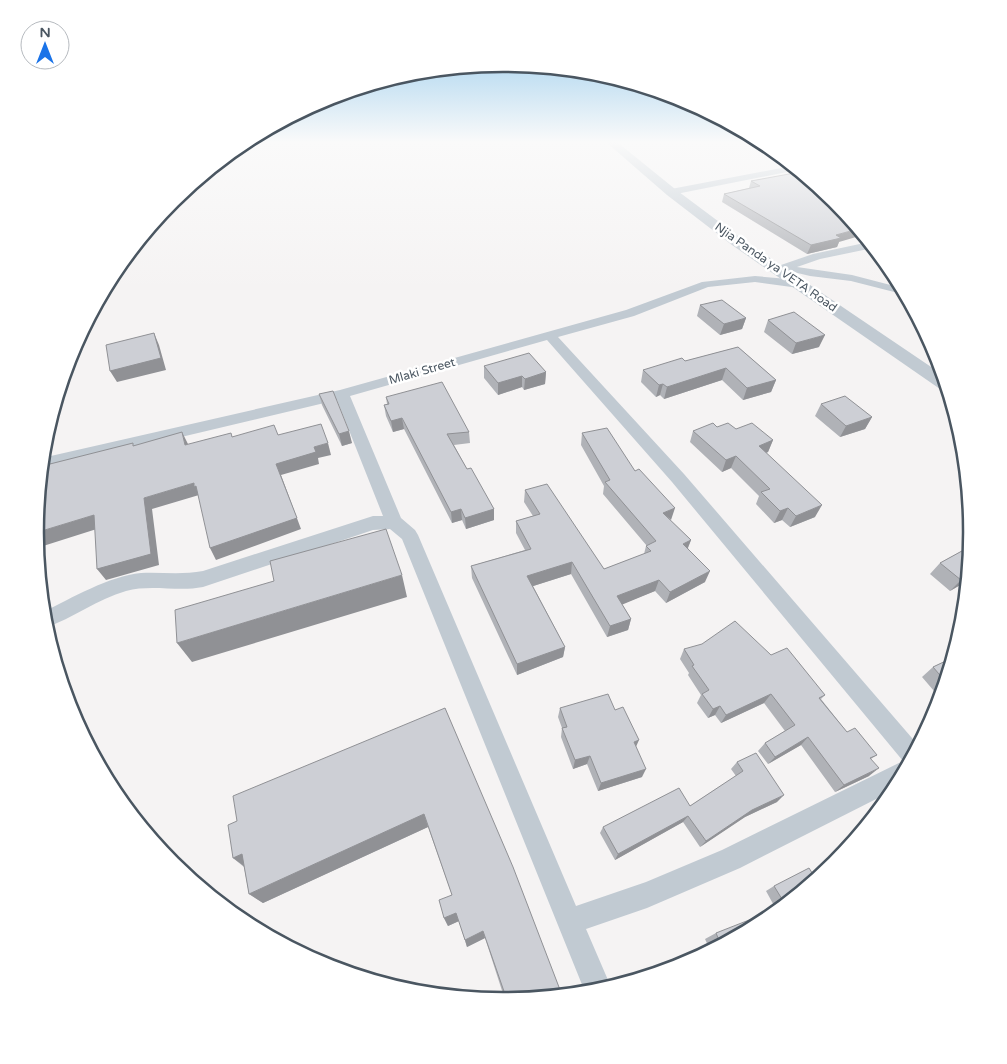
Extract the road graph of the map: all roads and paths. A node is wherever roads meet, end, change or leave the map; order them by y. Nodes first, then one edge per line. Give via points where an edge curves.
1 (671, 192) edge
2 (864, 247) edge
3 (780, 268) junction
4 (799, 284) junction
5 (894, 289) edge
6 (550, 336) junction
7 (937, 379) edge
8 (342, 394) junction
9 (50, 462) edge
10 (394, 522) junction
11 (52, 616) edge
12 (908, 750) edge
13 (891, 779) edge
14 (569, 922) junction
15 (595, 983) edge

1 - 3 street, Njia Panda ya VETA Road
2 - 3 street via 817,256
3 - 4 street, Njia Panda ya VETA Road
3 - 5 street via 860,280
4 - 6 street, Mlaki Street via 765,279 706,284 637,311
4 - 7 street, Njia Panda ya VETA Road
6 - 8 street, Mlaki Street
6 - 12 street via 678,478
8 - 9 street, Mlaki Street
8 - 10 street
10 - 11 street via 373,523 203,579 123,584
10 - 14 street via 409,535
13 - 14 street via 730,859 647,895
14 - 15 street

